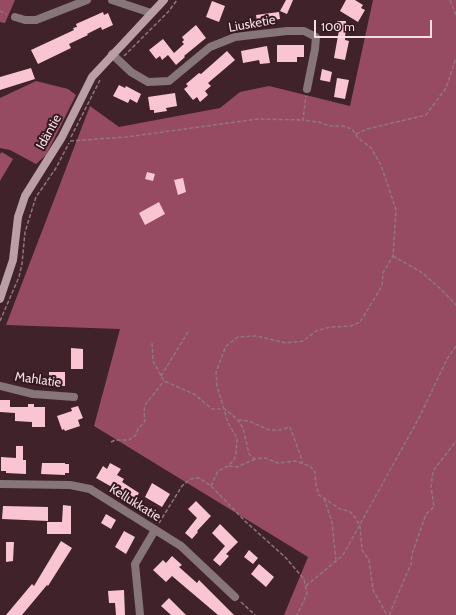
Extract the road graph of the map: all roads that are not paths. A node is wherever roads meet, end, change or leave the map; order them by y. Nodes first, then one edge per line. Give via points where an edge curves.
1 (87, 0) edge
2 (112, 0) edge
3 (164, 0) edge
4 (151, 13) junction
5 (15, 17) dead end
6 (112, 54) junction
7 (307, 89) road end
8 (0, 299) edge
9 (0, 386) edge
10 (74, 397) dead end
11 (0, 484) edge
12 (155, 530) junction
13 (235, 597) road end
14 (140, 615) edge

1 - 5 street via 36,20
2 - 4 street
3 - 4 street, Idäntie
4 - 6 street, Idäntie
6 - 7 street, Liusketie via 130,72 148,82 169,81 210,47 235,37 304,31 316,37
6 - 8 street, Idäntie via 92,77 62,137 26,196 18,216 13,260
9 - 10 street, Mahlatie via 33,394
11 - 12 street, Kellukkatie via 70,485 90,489
12 - 13 street, Kellukkatie via 181,546
12 - 14 street via 135,564

